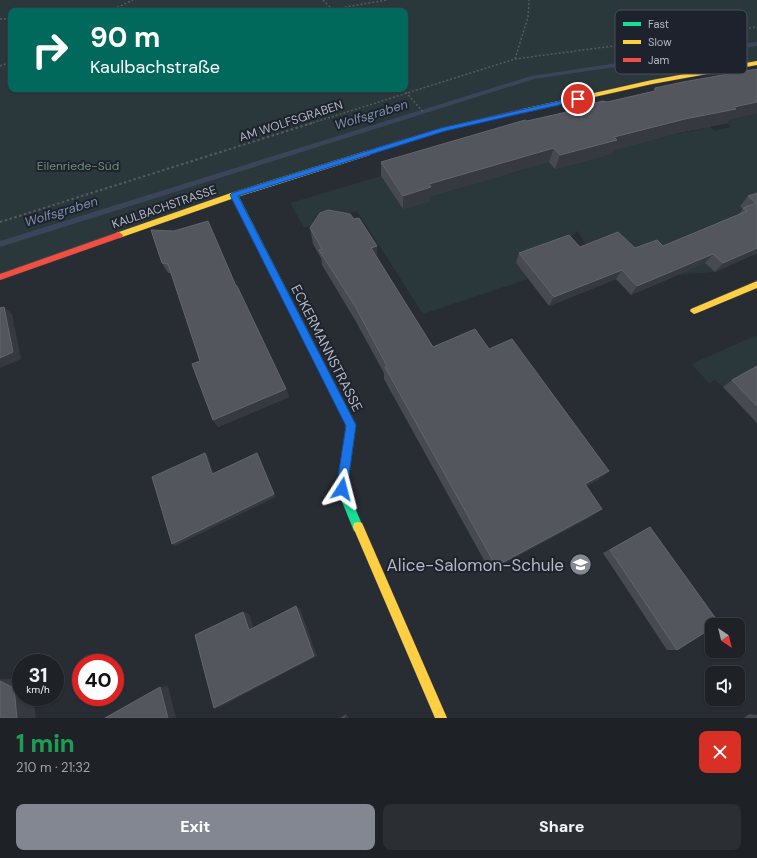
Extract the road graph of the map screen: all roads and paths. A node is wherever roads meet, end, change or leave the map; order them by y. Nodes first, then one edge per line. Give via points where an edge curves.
1 (132, 0) edge
2 (323, 0) edge
3 (387, 0) edge
4 (529, 0) edge
5 (116, 8) edge
6 (331, 8) edge
7 (344, 8) edge
8 (757, 27) edge
9 (747, 28) edge
10 (615, 46) edge
11 (515, 59) junction
12 (757, 63) edge
13 (747, 65) edge
14 (696, 74) edge
15 (407, 94) junction
16 (427, 116) dead end
17 (234, 195) junction
18 (0, 222) edge
19 (0, 277) edge
20 (757, 284) edge
21 (694, 311) dead end
22 (441, 718) edge

1 - 5 path
2 - 6 path
3 - 7 path
4 - 11 path via 528,17
8 - 9 path, AM WOLFSGRABEN
10 - 11 path, AM WOLFSGRABEN
11 - 15 path, AM WOLFSGRABEN
12 - 13 street, KAULBACHSTRASSE
14 - 17 street, KAULBACHSTRASSE via 443,129
15 - 16 path
15 - 18 path, AM WOLFSGRABEN
17 - 19 street, KAULBACHSTRASSE
17 - 22 street, ECKERMANNSTRASSE via 351,425 342,489
20 - 21 street

